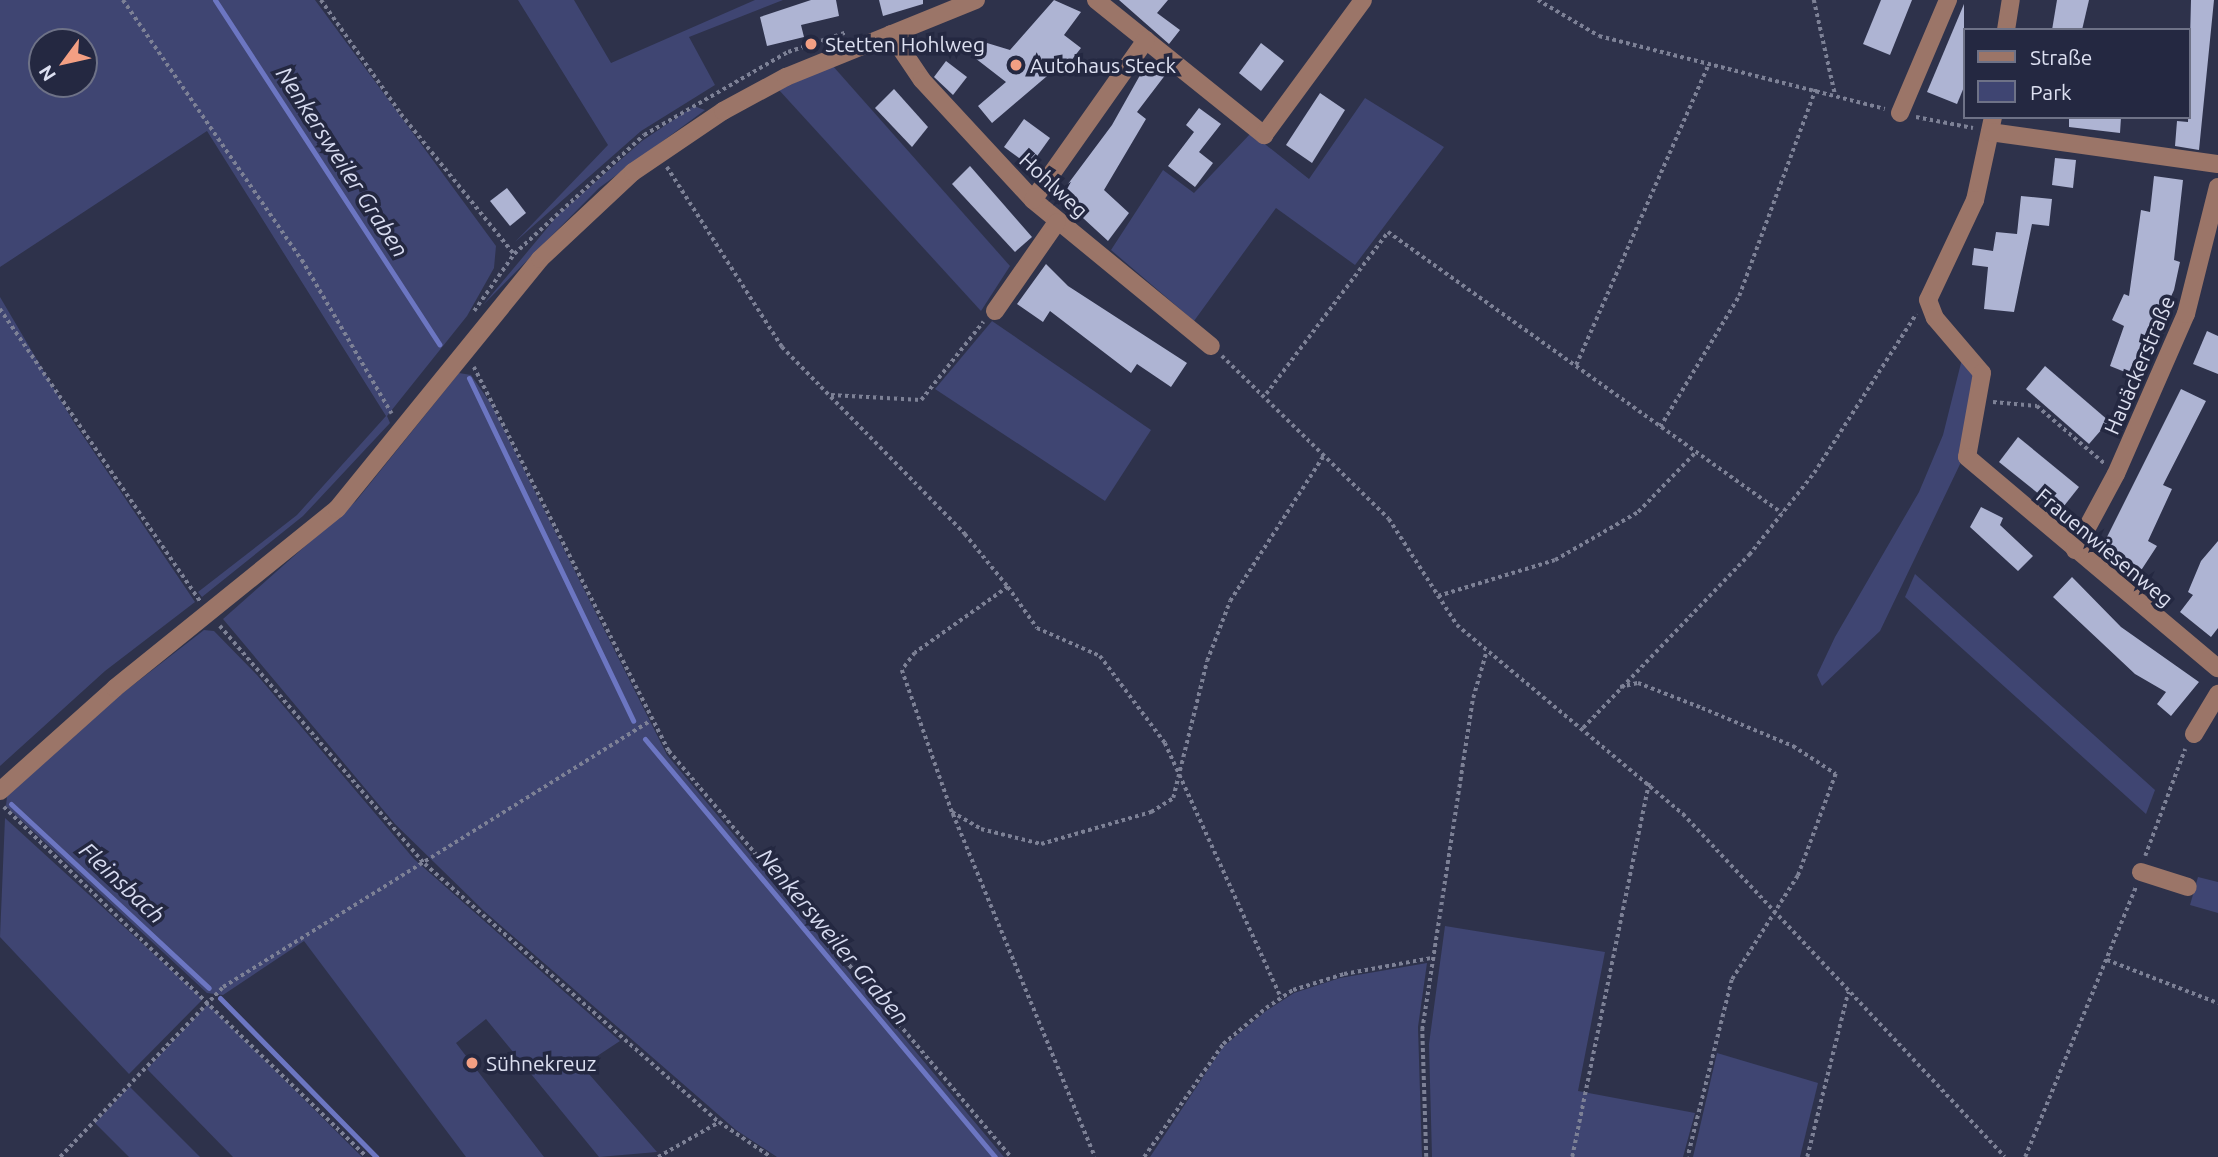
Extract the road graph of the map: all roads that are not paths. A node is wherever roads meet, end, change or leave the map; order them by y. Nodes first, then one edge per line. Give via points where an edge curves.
1 (976, 0) edge
2 (1096, 0) edge
3 (1363, 0) edge
4 (1948, 0) edge
5 (2011, 0) edge
6 (952, 4) edge
7 (2006, 28) edge
8 (891, 34) junction
9 (1146, 40) junction
10 (1900, 113) dead end
11 (1991, 125) edge
12 (2218, 164) edge
13 (2218, 187) edge
14 (1033, 200) junction
15 (1057, 222) junction
16 (995, 312) road end
17 (1211, 346) road end
18 (2074, 550) junction
19 (2218, 668) edge
20 (2218, 694) edge
21 (2194, 734) road end
22 (0, 791) edge
23 (2141, 872) road end
24 (2188, 887) dead end

1 - 6 street
2 - 9 street
3 - 9 street via 1264,135
4 - 10 street
5 - 7 street
6 - 8 street
8 - 14 street, Hohlweg via 922,80
8 - 22 street via 786,77 682,136 583,215 360,485 205,608
9 - 14 street
11 - 12 street
11 - 18 street, Frauenwiesenweg via 1975,200 1928,300 1935,318 1982,373 1967,457
13 - 18 street, Hauäckerstraße via 2196,289 2116,474
14 - 15 street, Hohlweg
15 - 16 street
15 - 17 street, Hohlweg
18 - 19 street, Frauenwiesenweg
20 - 21 street
23 - 24 street

